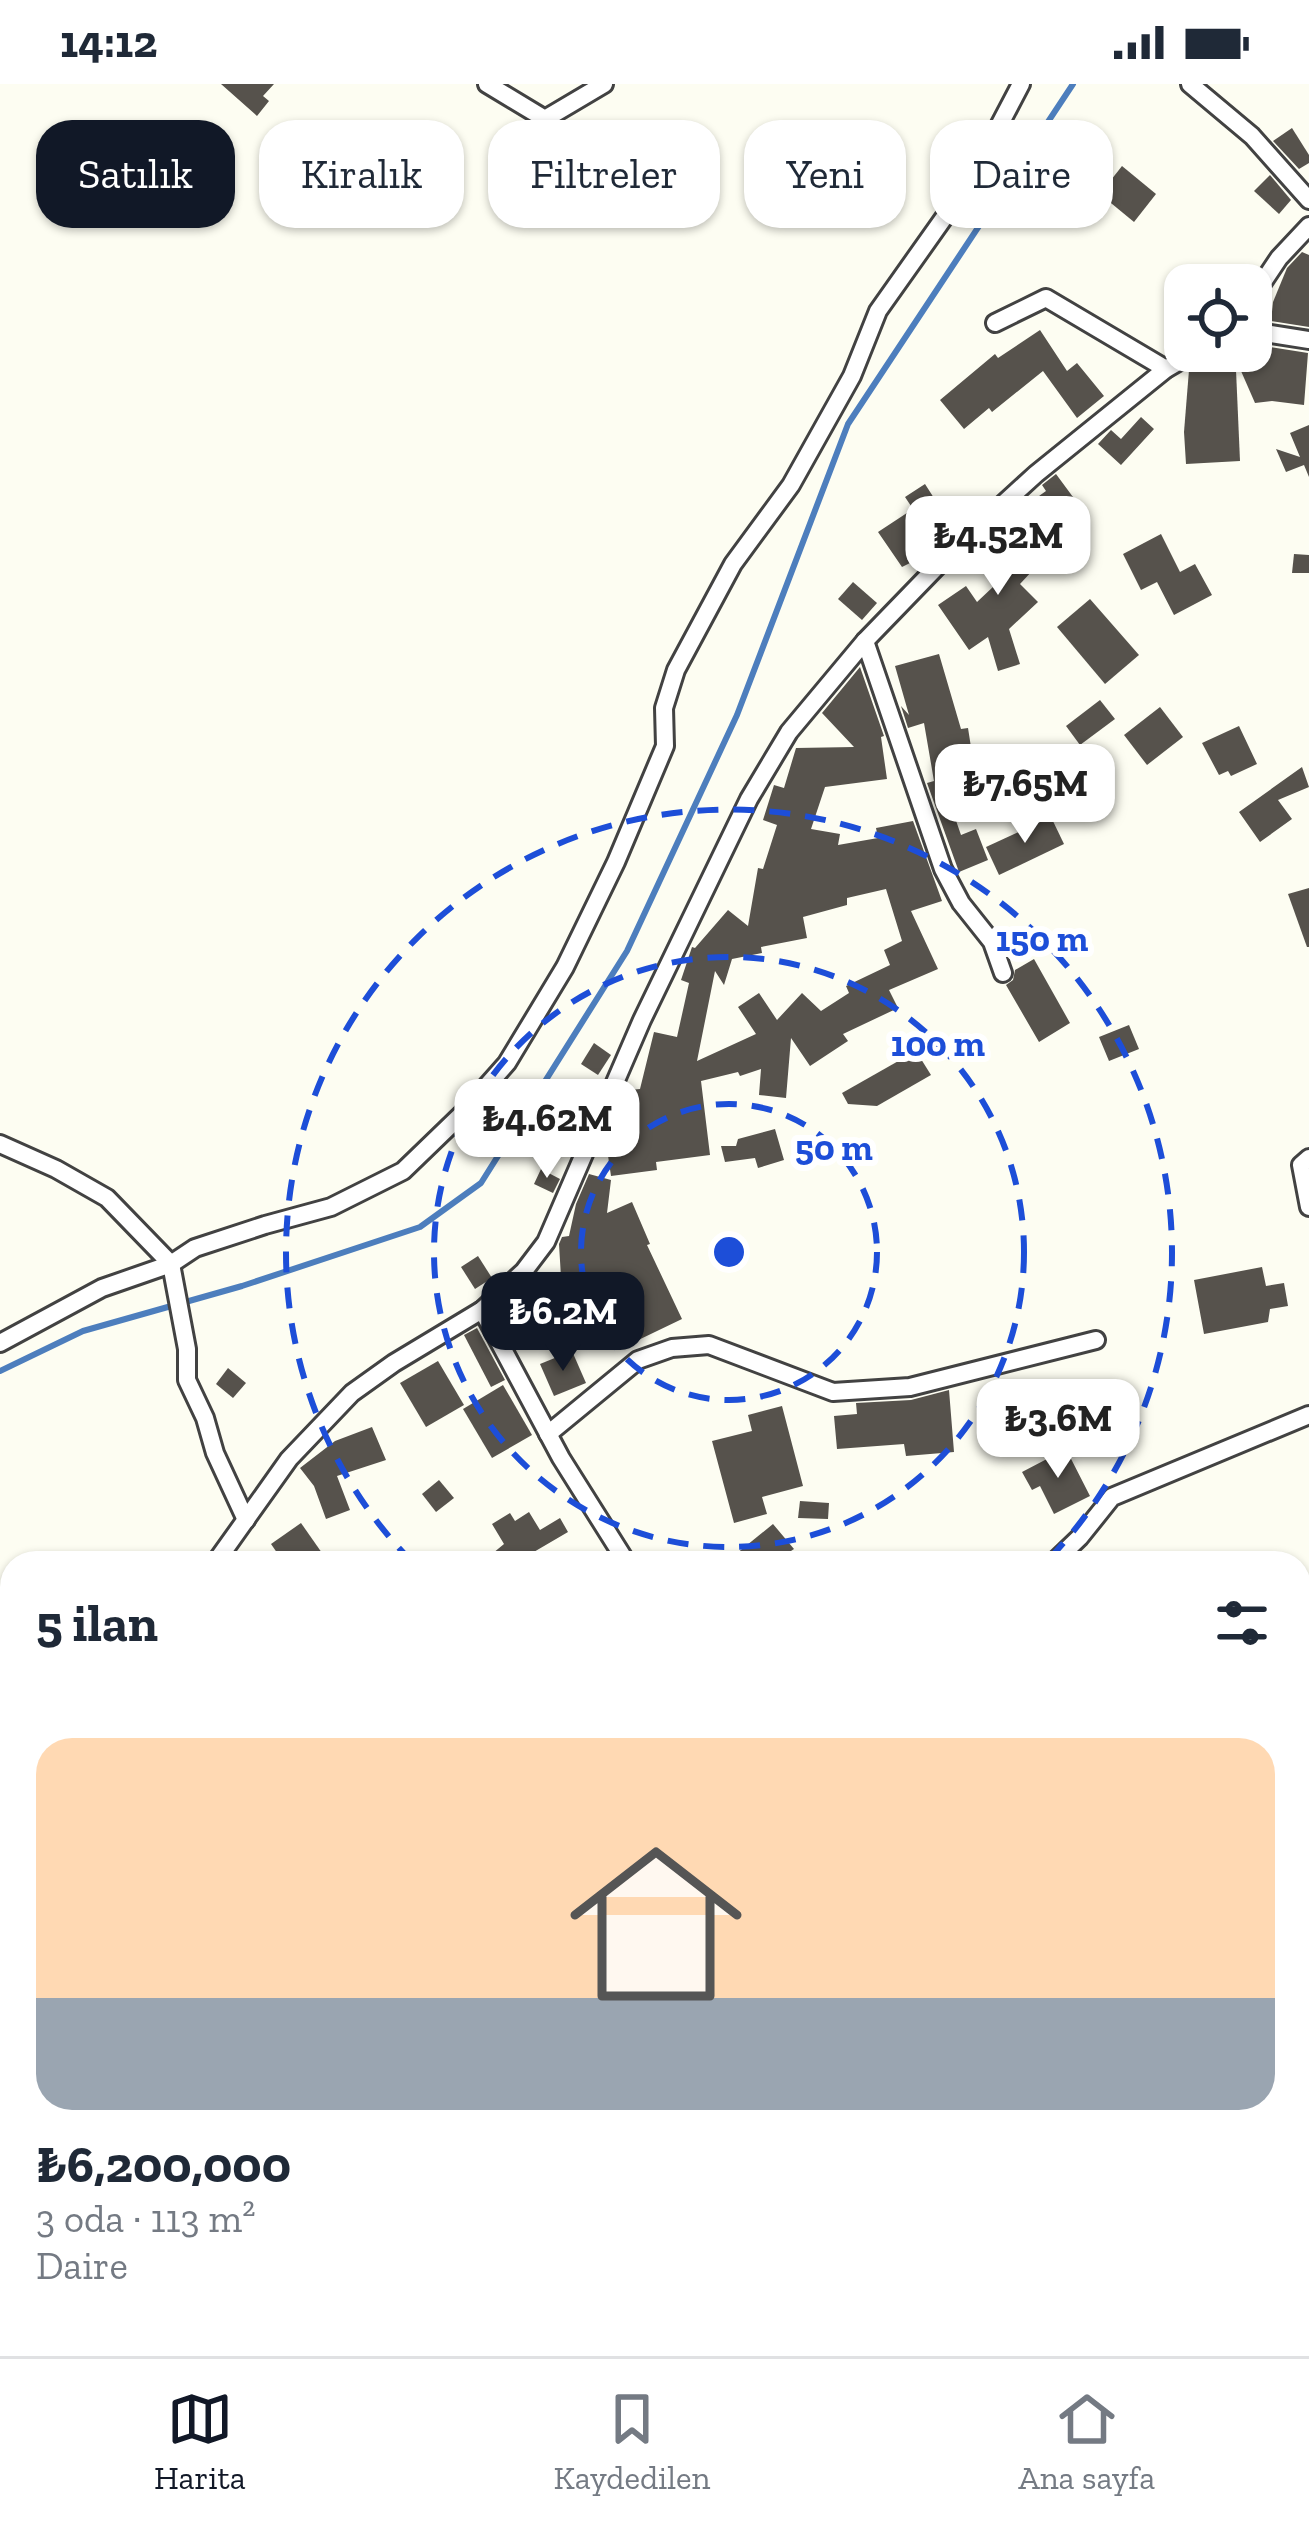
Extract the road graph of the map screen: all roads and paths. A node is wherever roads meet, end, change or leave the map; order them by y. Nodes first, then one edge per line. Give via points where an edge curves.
1 (487, 84) edge
2 (604, 84) edge
3 (1021, 84) edge
4 (1190, 84) edge
5 (1309, 200) edge
6 (1309, 226) edge
7 (1272, 268) edge
8 (995, 323) dead end
9 (1272, 334) edge
10 (1309, 340) edge
11 (1164, 368) edge
12 (1164, 371) edge
13 (866, 641) junction
14 (1003, 974) dead end
15 (0, 1144) edge
16 (1309, 1158) edge
17 (1309, 1208) edge
18 (171, 1264) junction
19 (482, 1310) junction
20 (1096, 1340) dead end
21 (0, 1343) edge
22 (1309, 1415) edge
23 (548, 1434) junction
24 (246, 1520) junction
25 (224, 1551) edge
26 (620, 1551) edge
27 (1065, 1551) edge

1 - 2 street via 545,119
3 - 18 street via 970,182 878,310 852,376 791,485 733,564 676,670 664,708 665,746 616,862 507,1064 403,1172 331,1208 195,1248
4 - 5 street via 1252,136
6 - 7 street
8 - 11 street via 1046,298
9 - 10 street
12 - 13 street via 1036,474
13 - 14 street via 943,869 992,942
13 - 19 street via 789,732 749,799 546,1242
15 - 18 street via 107,1198
16 - 17 street via 1300,1165
18 - 21 street via 102,1288
18 - 24 street via 187,1380
19 - 23 street
19 - 24 street via 352,1394 289,1459
20 - 23 street via 910,1387 832,1392 709,1345 672,1348 638,1360
22 - 27 street via 1112,1497
23 - 26 street
24 - 25 street

